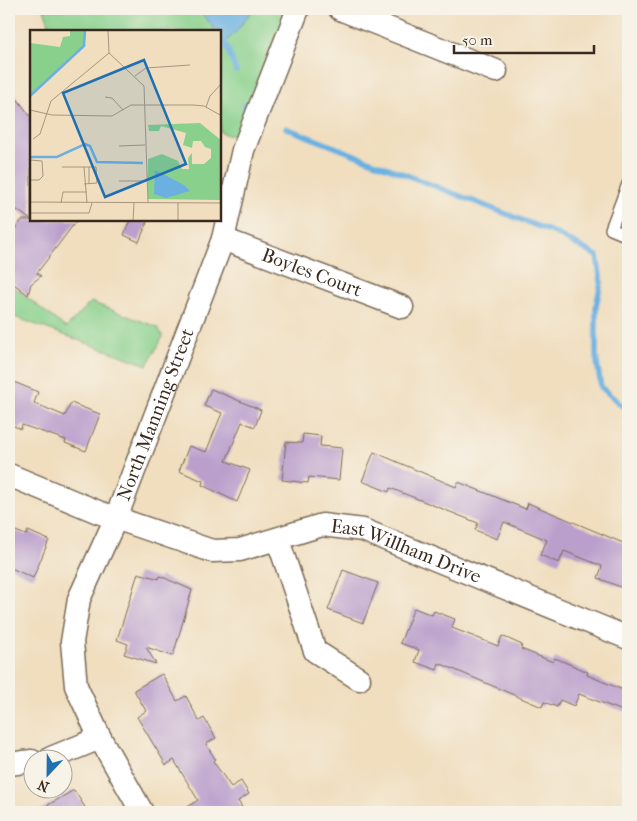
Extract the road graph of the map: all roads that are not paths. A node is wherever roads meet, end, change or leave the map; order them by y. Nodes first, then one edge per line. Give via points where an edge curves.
1 (298, 9) edge
2 (340, 9) edge
3 (496, 71) dead end
4 (628, 184) edge
5 (628, 236) edge
6 (223, 239) junction
7 (402, 307) dead end
8 (9, 475) edge
9 (116, 518) junction
10 (278, 540) junction
11 (628, 638) edge
12 (359, 679) dead end
13 (100, 738) junction
14 (72, 749) edge
15 (22, 762) edge
16 (9, 764) edge
17 (142, 812) edge

1 - 6 street, North Manning Street via 243,150
2 - 3 street
4 - 5 lane via 611,229
6 - 7 street, Boyles Court
6 - 9 street, North Manning Street
8 - 9 street, East Willham Drive
9 - 10 street, East Willham Drive via 212,551 240,550
9 - 13 street, North Manning Street via 79,599 72,642 76,686
10 - 11 street, East Willham Drive via 322,525 363,530
10 - 12 street via 315,650
13 - 14 street
13 - 17 street, North Manning Street
15 - 16 street

